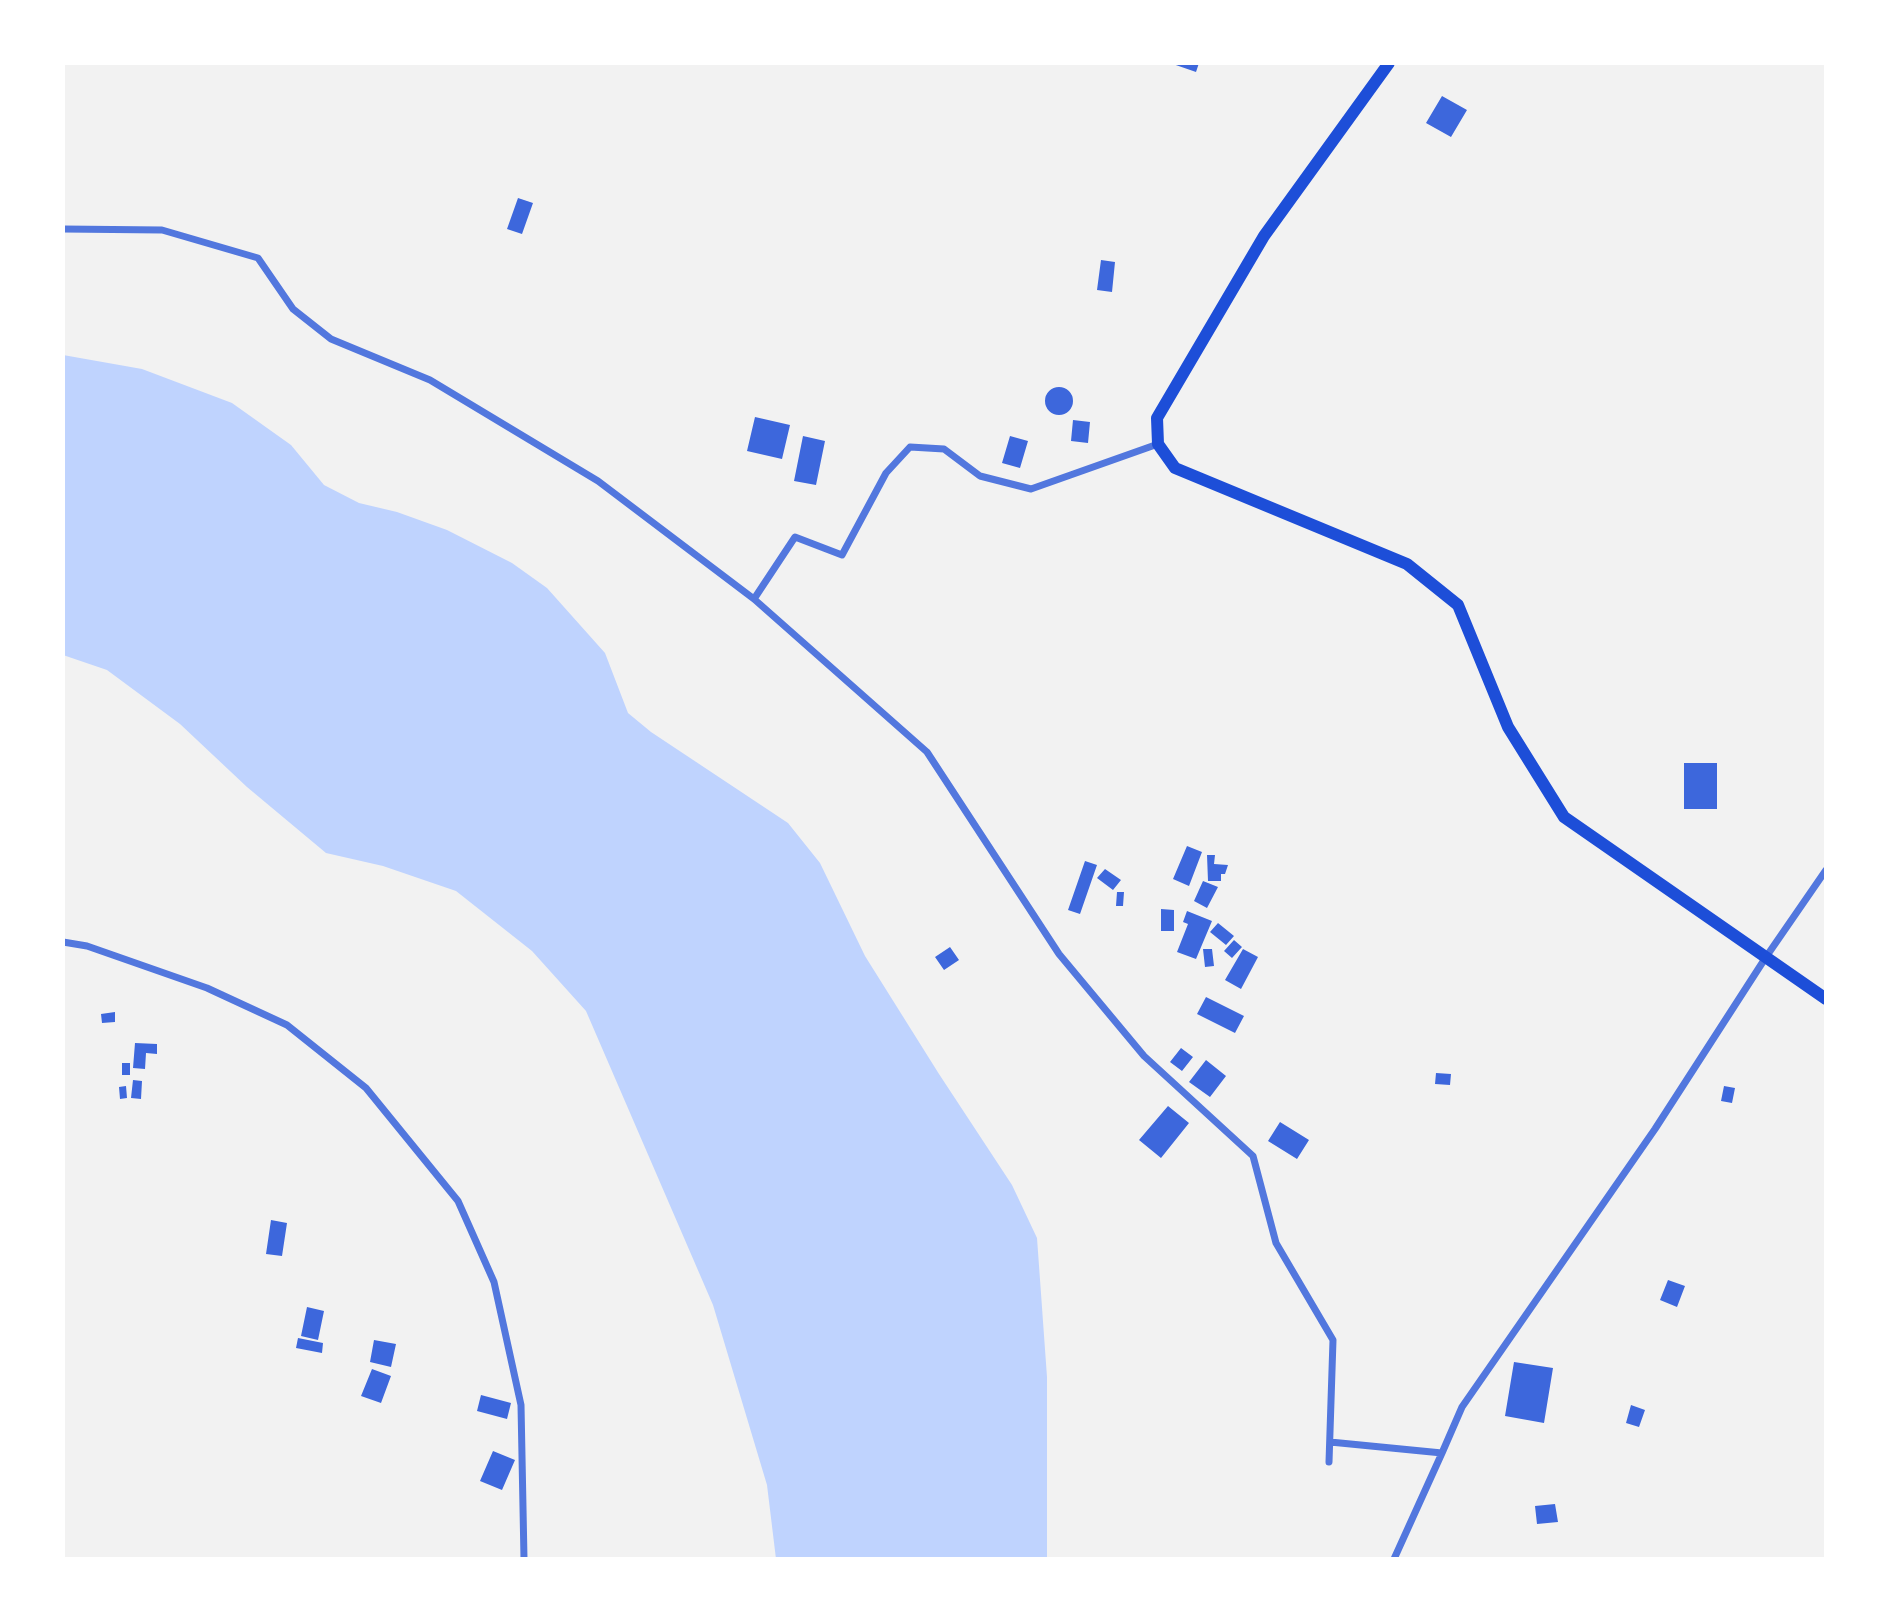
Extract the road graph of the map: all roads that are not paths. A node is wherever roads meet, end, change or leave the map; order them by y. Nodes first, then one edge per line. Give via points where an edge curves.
1 (1389, 63) edge
2 (63, 229) edge
3 (1158, 444) junction
4 (754, 599) junction
5 (1826, 870) edge
6 (63, 942) edge
7 (1766, 957) junction
8 (1826, 999) edge
9 (1330, 1442) junction
10 (1442, 1453) junction
11 (1329, 1462) dead end
12 (524, 1559) edge
13 (1394, 1559) edge

1 - 3 main road via 1264,236 1157,418
2 - 4 street via 163,230 258,258 293,309 331,340 430,380 598,481
3 - 4 street via 1031,489 980,476 944,449 910,447 886,473 842,555 795,537
3 - 7 main road via 1175,468 1407,564 1458,606 1508,727 1564,817
4 - 9 street via 927,752 1059,954 1144,1056 1253,1156 1276,1243 1333,1340
5 - 7 street
6 - 12 street via 87,946 206,988 287,1025 366,1088 458,1201 494,1282 521,1405
7 - 8 main road
7 - 10 street via 1655,1129 1462,1407
9 - 10 street
9 - 11 street
10 - 13 street

